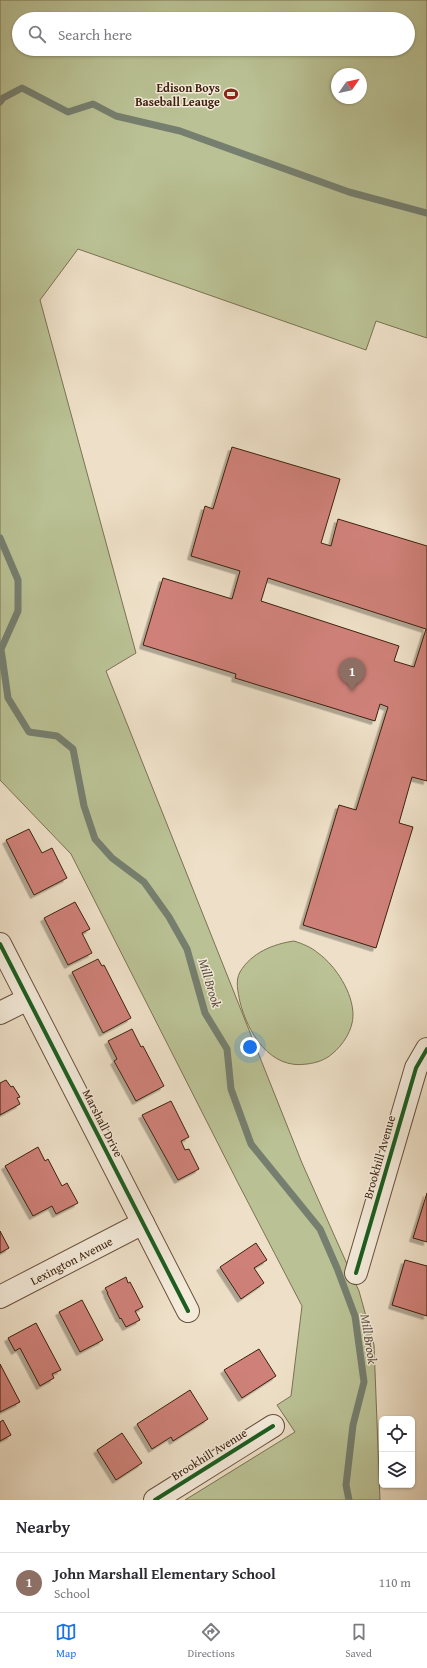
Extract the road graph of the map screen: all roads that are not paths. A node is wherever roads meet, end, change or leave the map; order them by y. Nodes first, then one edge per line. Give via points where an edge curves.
1 (0, 944) edge
2 (28, 999) junction
3 (0, 1013) edge
4 (427, 1049) edge
5 (143, 1223) junction
6 (356, 1273) dead end
7 (0, 1297) edge
8 (188, 1311) dead end
9 (273, 1426) dead end
10 (155, 1500) edge

1 - 2 street, Marshall Drive
2 - 3 street
2 - 5 street, Marshall Drive
4 - 6 street, Brookhill Avenue via 416,1068
5 - 7 street, Lexington Avenue
5 - 8 street, Marshall Drive
9 - 10 street, Brookhill Avenue

